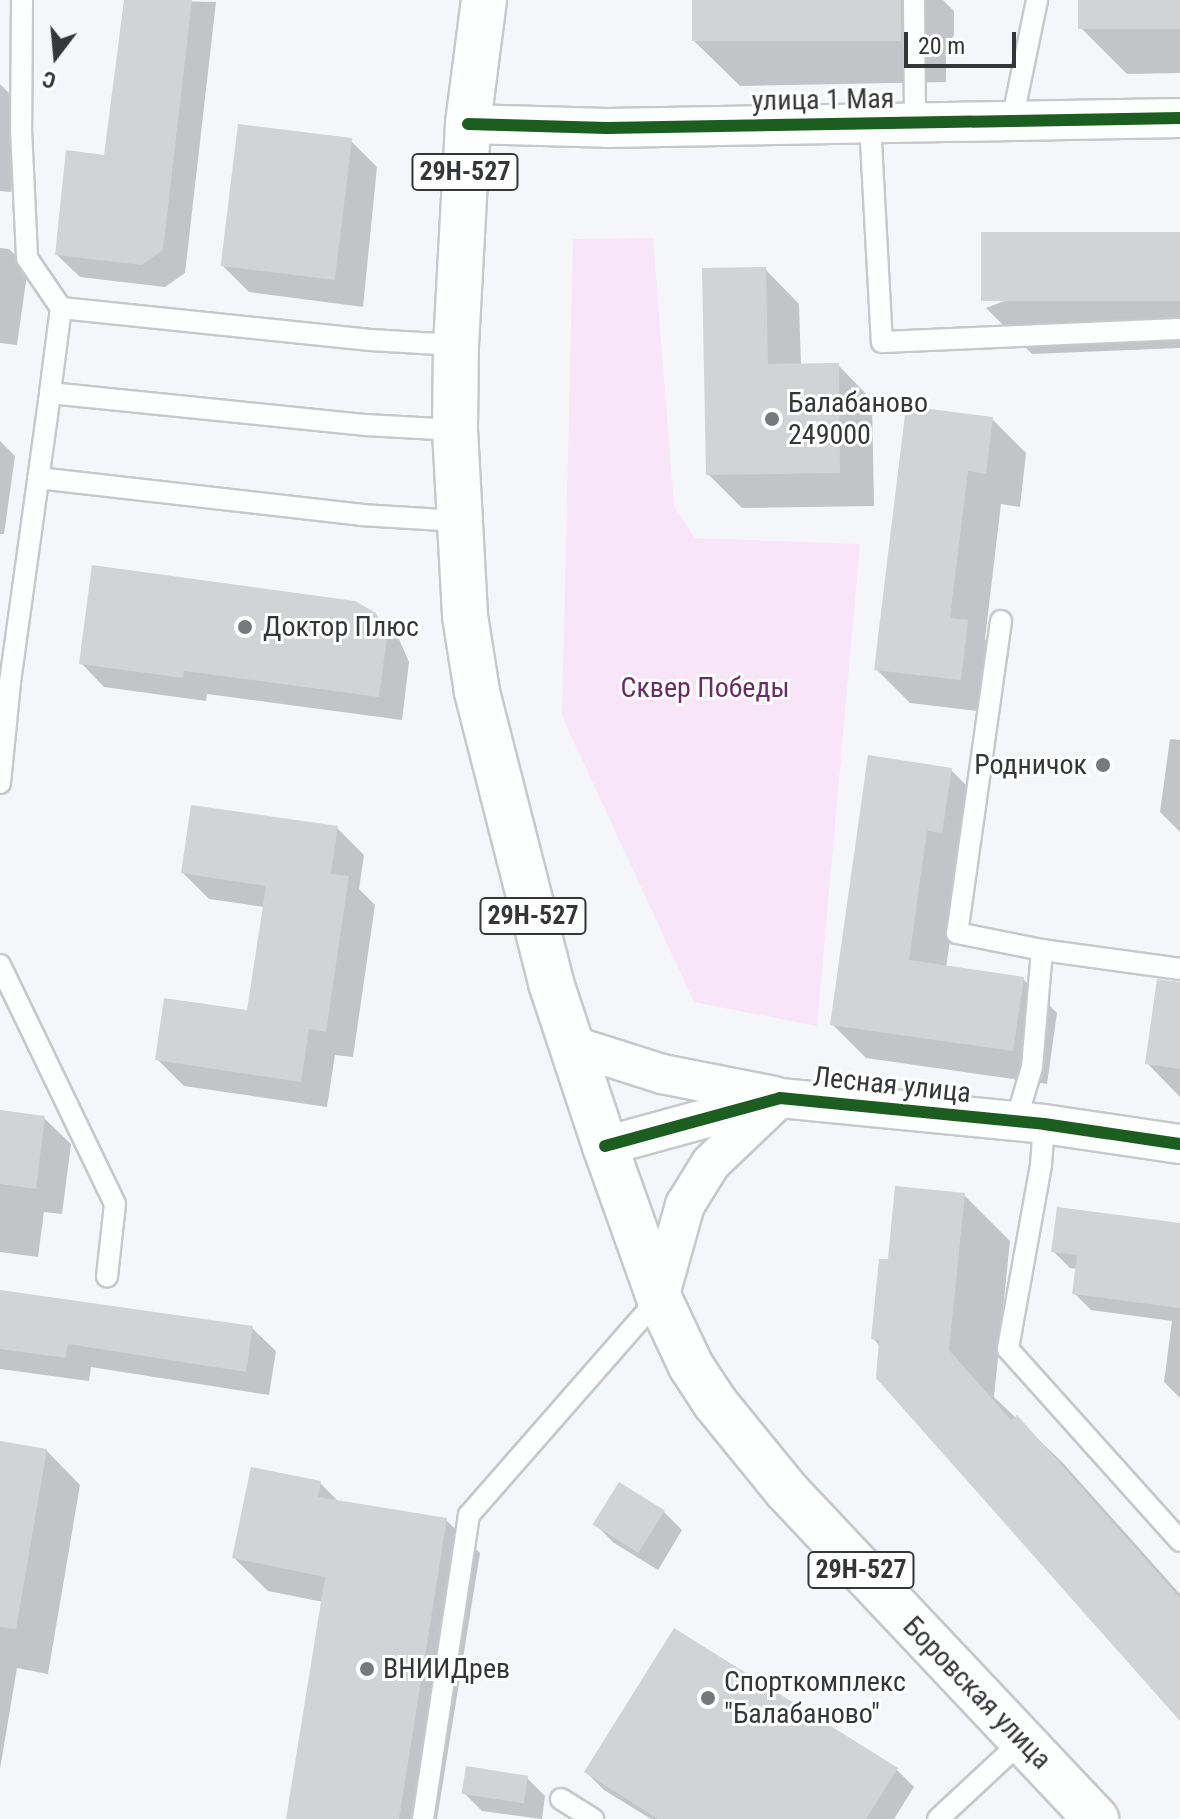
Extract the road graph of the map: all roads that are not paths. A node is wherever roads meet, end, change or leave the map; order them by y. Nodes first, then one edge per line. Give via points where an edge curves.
1 (22, 0) edge
2 (484, 0) edge
3 (914, 0) edge
4 (1037, 0) edge
5 (1180, 118) edge
6 (1012, 121) junction
7 (915, 122) junction
8 (870, 123) junction
9 (468, 124) junction
10 (61, 308) junction
11 (1180, 329) edge
12 (456, 345) junction
13 (50, 393) junction
14 (455, 430) junction
15 (38, 478) junction
16 (459, 521) junction
17 (1001, 621) dead end
18 (0, 783) edge
19 (1042, 950) junction
20 (0, 965) edge
21 (1180, 969) edge
22 (571, 1045) junction
23 (780, 1098) junction
24 (1030, 1123) junction
25 (1180, 1144) edge
26 (605, 1146) junction
27 (107, 1277) dead end
28 (659, 1298) junction
29 (1180, 1541) edge
30 (1023, 1740) junction
31 (561, 1799) dead end
32 (423, 1819) edge
33 (593, 1819) edge
34 (938, 1819) edge
35 (1096, 1819) edge

1 - 10 lane via 27,258
2 - 9 main road, 29Н-527
3 - 7 lane
4 - 6 lane
5 - 6 street, улица 1 Мая
6 - 7 street, улица 1 Мая
7 - 8 street, улица 1 Мая
8 - 9 street, улица 1 Мая via 607,128
8 - 11 lane via 882,342
9 - 12 main road, 29Н-527
10 - 12 lane
10 - 13 lane
12 - 14 main road, 29Н-527
13 - 14 lane
13 - 15 lane
14 - 16 main road, 29Н-527
15 - 16 lane
15 - 18 lane
16 - 22 main road, 29Н-527 via 477,692
17 - 19 lane via 957,933
19 - 21 lane
19 - 24 lane
20 - 27 lane via 115,1204
22 - 23 street via 662,1074
22 - 26 main road, 29Н-527
23 - 24 street, Лесная улица
23 - 26 street, Лесная улица
23 - 28 street via 711,1163 691,1195
24 - 25 street, Лесная улица
24 - 29 lane via 1041,1165 1008,1349
26 - 28 main road, 29Н-527
28 - 30 main road, Боровская улица / 29Н-527 via 691,1366 716,1404 787,1491
28 - 32 lane via 469,1515
30 - 34 lane
30 - 35 main road, Боровская улица / 29Н-527
31 - 33 lane

